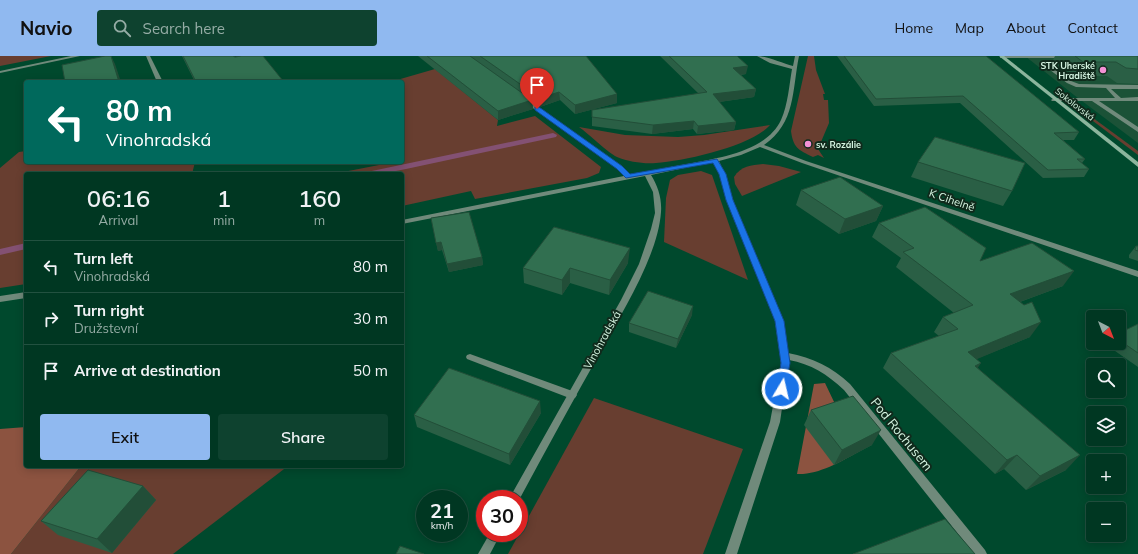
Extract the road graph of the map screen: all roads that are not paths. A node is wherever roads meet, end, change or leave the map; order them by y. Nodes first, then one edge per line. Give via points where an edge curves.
1 (78, 56) edge
2 (148, 56) edge
3 (759, 56) edge
4 (797, 56) edge
5 (1002, 56) edge
6 (1068, 57) edge
7 (1043, 62) dead end
8 (794, 68) junction
9 (0, 72) edge
10 (159, 80) edge
11 (1107, 87) junction
12 (1138, 87) edge
13 (519, 96) edge
14 (1119, 99) junction
15 (1138, 99) edge
16 (1054, 100) junction
17 (1094, 100) junction
18 (1138, 130) edge
19 (759, 146) junction
20 (715, 160) junction
21 (1138, 165) edge
22 (647, 173) junction
23 (628, 176) junction
24 (404, 222) edge
25 (1138, 274) edge
26 (24, 295) edge
27 (0, 299) edge
28 (785, 356) junction
29 (470, 357) dead end
30 (572, 395) junction
31 (519, 490) edge
32 (491, 542) edge
33 (484, 554) edge
34 (731, 554) edge
35 (981, 554) edge

1 - 9 street
2 - 10 street
3 - 8 street
4 - 8 street
5 - 6 street
5 - 16 main road, Sokolovská
7 - 11 street via 1078,86
8 - 19 street via 786,116 779,131
11 - 12 street
11 - 14 street
13 - 23 street
14 - 15 street
14 - 17 street
16 - 17 street
16 - 21 main road, Sokolovská
17 - 18 street
19 - 20 street via 736,156
19 - 25 street, K Cihelně
20 - 22 street
20 - 28 street via 779,321
22 - 23 street
22 - 30 street, Vinohradská via 655,187 658,215 646,256
23 - 24 street
26 - 27 street
28 - 34 street via 784,378 775,422
28 - 35 street, Pod Rochusem via 800,358 825,368 847,387
29 - 30 street
30 - 31 street, Vinohradská
32 - 33 street

